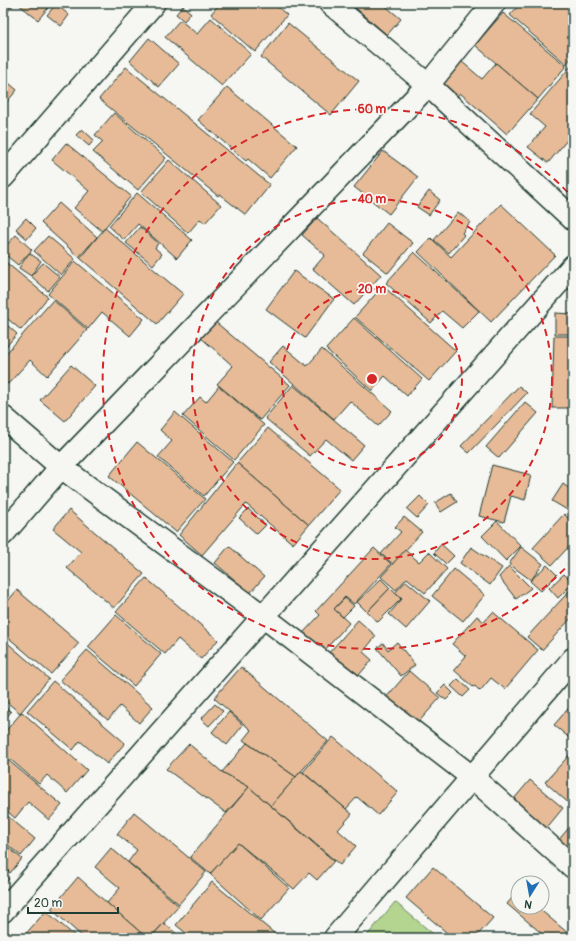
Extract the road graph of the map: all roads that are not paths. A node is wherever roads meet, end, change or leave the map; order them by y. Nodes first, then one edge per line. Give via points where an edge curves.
1 (154, 3) edge
2 (330, 3) edge
3 (494, 3) edge
4 (428, 84) junction
5 (3, 177) edge
6 (573, 219) edge
7 (573, 266) edge
8 (3, 417) edge
9 (61, 467) junction
10 (3, 534) edge
11 (264, 617) junction
12 (573, 659) edge
13 (472, 777) junction
14 (573, 867) edge
15 (3, 911) edge
16 (335, 938) edge

1 - 5 street
2 - 4 street
3 - 4 street
4 - 6 street
4 - 9 street
7 - 11 street
8 - 9 street
9 - 10 street
9 - 11 street
11 - 13 street
11 - 15 street
12 - 13 street
13 - 14 street
13 - 16 street

